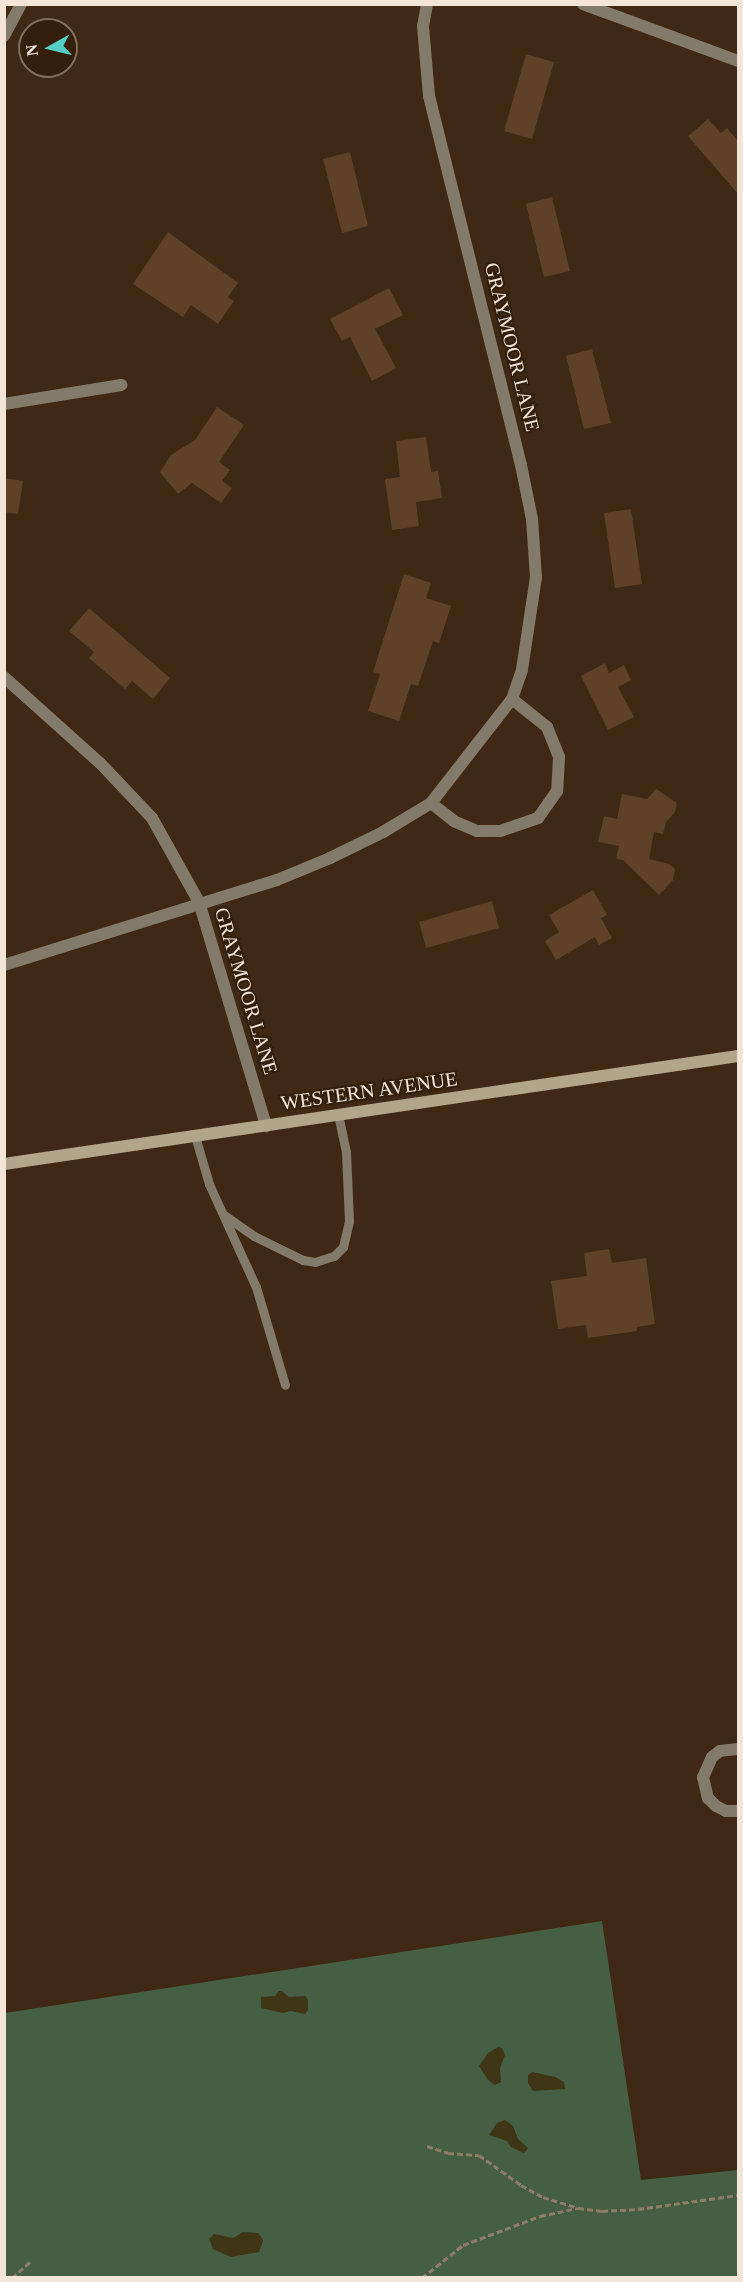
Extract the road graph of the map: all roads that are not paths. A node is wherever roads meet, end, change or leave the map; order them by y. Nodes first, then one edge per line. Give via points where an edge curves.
1 (21, 4) edge
2 (427, 4) edge
3 (583, 4) edge
4 (4, 36) edge
5 (738, 61) edge
6 (121, 385) dead end
7 (4, 404) edge
8 (4, 677) edge
9 (512, 699) junction
10 (431, 803) junction
11 (199, 902) junction
12 (4, 965) edge
13 (738, 1056) edge
14 (338, 1115) junction
15 (266, 1126) junction
16 (195, 1136) junction
17 (4, 1164) edge
18 (224, 1215) junction
19 (285, 1386) dead end
20 (738, 1749) edge
21 (738, 1811) edge

1 - 4 street
2 - 9 street, GRAYMOOR LANE via 423,26 429,96 532,519 536,577 522,670
3 - 5 street
6 - 7 street
8 - 11 street, GRAYMOOR LANE via 100,764 152,818
9 - 10 street, GRAYMOOR LANE
9 - 10 street via 547,727 559,758 557,791 538,818 501,831 477,831 453,820
10 - 11 street, GRAYMOOR LANE via 330,858 277,880
11 - 12 street, GRAYMOOR LANE
11 - 15 street, GRAYMOOR LANE
13 - 14 main road, WESTERN AVENUE
14 - 15 main road, WESTERN AVENUE
14 - 18 lane via 346,1152 349,1211 343,1247 334,1256 315,1262 303,1260 254,1236
15 - 16 main road, WESTERN AVENUE
16 - 17 main road, WESTERN AVENUE
16 - 18 lane via 209,1184
18 - 19 lane via 256,1287
20 - 21 street via 720,1751 712,1757 703,1777 708,1798 716,1806

